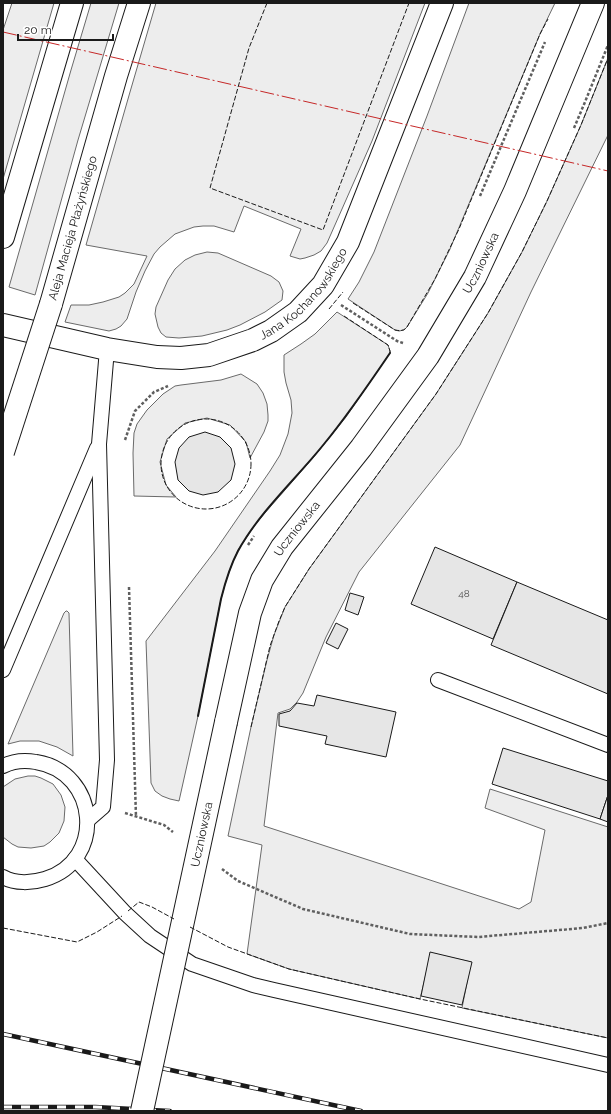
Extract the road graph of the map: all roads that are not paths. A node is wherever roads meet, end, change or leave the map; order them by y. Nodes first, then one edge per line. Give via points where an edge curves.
1 (72, 3) edge
2 (139, 3) edge
3 (442, 3) edge
4 (593, 3) edge
5 (3, 238) edge
6 (3, 325) edge
7 (107, 349) junction
8 (99, 444) junction
9 (3, 452) edge
10 (3, 670) edge
11 (438, 680) dead end
12 (608, 745) edge
13 (3, 766) edge
14 (88, 820) junction
15 (75, 858) junction
16 (4, 881) edge
17 (608, 1064) edge
18 (142, 1111) edge

1 - 5 street
2 - 9 street, Aleja Macieja Płażyńskiego, bridge via 51,304
3 - 7 street, Jana Kochanowskiego via 348,242 323,285 298,312 253,340 209,355 181,358
4 - 18 street, Uczniowska, bridge via 515,191 475,277 428,356 361,448 282,547 262,580 250,613
6 - 7 street, Jana Kochanowskiego
7 - 8 lane
8 - 10 lane
8 - 14 lane via 107,760 103,807
11 - 12 lane
13 - 14 lane via 28,760 46,764 62,772 76,785 84,802
14 - 15 lane via 82,847
15 - 16 lane via 64,869 36,882
15 - 17 lane via 125,913 150,936 192,964 253,985

